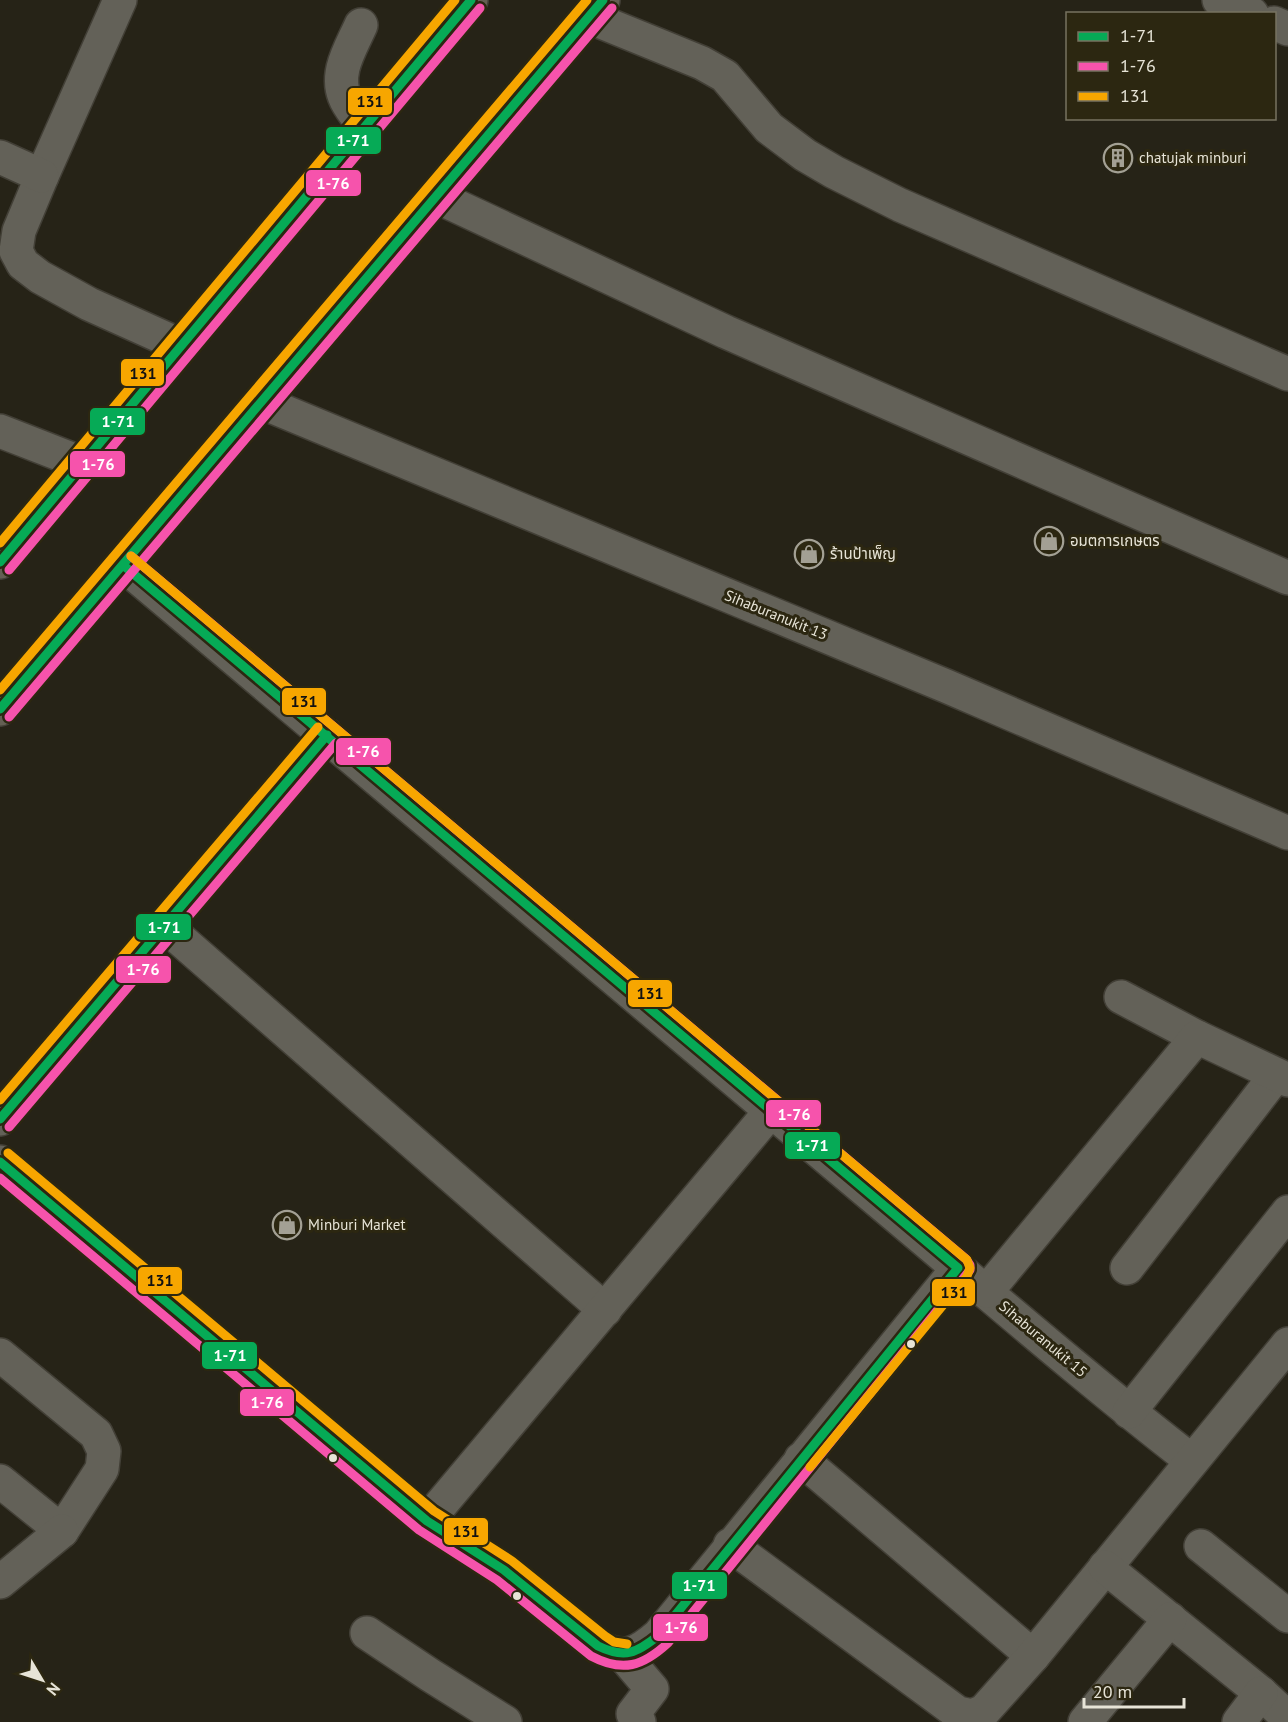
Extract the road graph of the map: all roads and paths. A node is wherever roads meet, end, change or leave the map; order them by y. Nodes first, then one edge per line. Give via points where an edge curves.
1 (120, 0) edge
2 (471, 0) edge
3 (1219, 0) edge
4 (596, 8) edge
5 (1247, 12) edge
6 (361, 25) dead end
7 (365, 128) junction
8 (0, 158) edge
9 (42, 176) junction
10 (435, 196) junction
11 (180, 345) junction
12 (1288, 374) edge
13 (261, 402) junction
14 (0, 431) edge
15 (82, 463) junction
16 (0, 562) edge
17 (123, 565) junction
18 (1288, 578) edge
19 (0, 709) edge
20 (327, 735) junction
21 (1288, 833) edge
22 (165, 926) junction
23 (1121, 996) dead end
24 (1197, 1037) junction
25 (1282, 1077) edge
26 (770, 1112) junction
27 (0, 1119) edge
28 (0, 1162) edge
29 (1288, 1212) edge
30 (958, 1268) junction
31 (1127, 1268) dead end
32 (987, 1291) junction
33 (604, 1310) junction
34 (1288, 1344) edge
35 (0, 1355) edge
36 (1129, 1412) junction
37 (801, 1459) junction
38 (1192, 1461) junction
39 (0, 1481) edge
40 (427, 1521) junction
41 (62, 1531) junction
42 (730, 1545) junction
43 (1201, 1546) dead end
44 (1105, 1567) junction
45 (0, 1582) edge
46 (1284, 1602) edge
47 (1170, 1619) junction
48 (367, 1633) dead end
49 (624, 1656) junction
50 (1033, 1656) junction
51 (1261, 1693) junction
52 (1288, 1718) edge
53 (505, 1722) edge
54 (639, 1722) edge
55 (1085, 1722) edge
56 (1239, 1722) edge

1 - 9 street
2 - 7 main road
3 - 5 street
4 - 10 main road
4 - 12 street via 725,76 769,128 834,172 900,205
6 - 7 street via 341,69 341,85
7 - 11 main road
8 - 9 street
9 - 11 street via 20,231 16,251 23,264 90,304
10 - 13 main road
10 - 18 street via 726,332
11 - 15 main road
13 - 17 main road
13 - 21 street, Sihaburanukit 13 via 946,686
14 - 15 street
15 - 16 main road
17 - 19 main road
17 - 20 street, Sihaburanukit 15
20 - 22 street
20 - 26 street, Sihaburanukit 15
22 - 27 street
22 - 33 street
23 - 24 street
24 - 25 street
24 - 32 street
25 - 31 street
26 - 30 street, Sihaburanukit 15
26 - 33 street
28 - 40 street
29 - 36 street
30 - 32 street, Sihaburanukit 15
30 - 37 street
32 - 36 street, Sihaburanukit 15
33 - 40 street
34 - 38 street
35 - 41 street via 96,1434 104,1451 102,1468
36 - 38 street, Sihaburanukit 15
37 - 42 street
37 - 50 street
38 - 44 street
39 - 41 street
40 - 49 street via 504,1570 598,1646
41 - 45 street
42 - 49 street via 658,1635
42 - 50 street via 958,1713 972,1716 984,1710
43 - 46 street
44 - 47 street
44 - 50 street
47 - 51 street
47 - 55 street
48 - 53 street
49 - 54 street via 652,1689 633,1714
51 - 52 street
51 - 56 street

